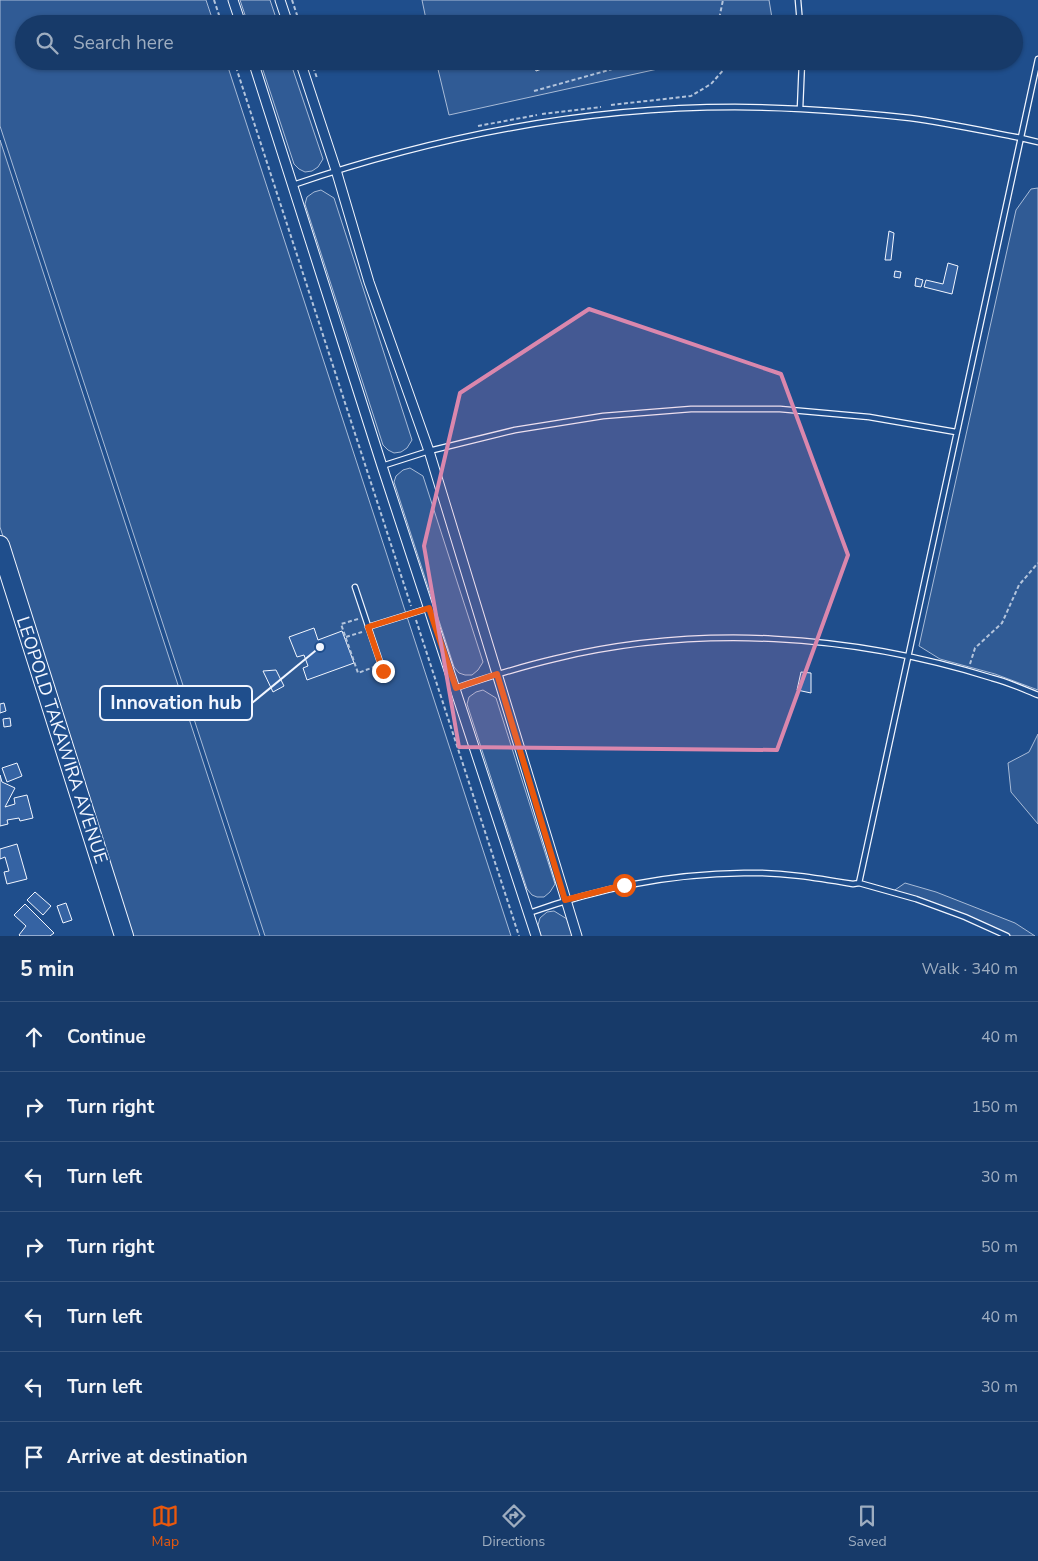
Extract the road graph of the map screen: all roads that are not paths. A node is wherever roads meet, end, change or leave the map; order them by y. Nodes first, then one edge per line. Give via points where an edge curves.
1 (233, 0) edge
2 (280, 0) edge
3 (798, 0) edge
4 (238, 15) edge
5 (285, 15) edge
6 (799, 15) edge
7 (1038, 59) edge
8 (256, 70) edge
9 (303, 70) edge
10 (802, 70) edge
11 (800, 109) junction
12 (1021, 138) junction
13 (1038, 142) edge
14 (336, 170) junction
15 (293, 185) junction
16 (956, 432) junction
17 (429, 451) junction
18 (382, 466) junction
19 (0, 545) edge
20 (355, 587) dead end
21 (429, 608) junction
22 (368, 627) junction
23 (909, 655) junction
24 (383, 671) dead end
25 (497, 674) junction
26 (456, 688) junction
27 (1038, 695) edge
28 (860, 883) junction
29 (565, 900) junction
30 (528, 913) junction
31 (124, 936) edge
32 (536, 936) edge
33 (577, 936) edge
34 (1007, 936) edge

1 - 4 street
2 - 5 street
3 - 6 lane
7 - 12 lane
8 - 15 street
9 - 14 street
10 - 11 lane
11 - 12 lane via 911,119
11 - 14 lane via 643,111 566,119 459,138
12 - 13 lane
12 - 16 lane
14 - 15 lane
14 - 17 street via 369,282
15 - 18 street
16 - 17 lane via 869,417 780,409 691,409 603,416 544,425
16 - 23 lane
17 - 18 lane
17 - 25 street
18 - 21 street
19 - 31 highway, LEOPOLD TAKAWIRA AVENUE
20 - 22 lane
21 - 22 lane
21 - 26 street
22 - 24 lane
23 - 25 lane via 791,639 682,640 613,647
23 - 27 lane via 993,678
23 - 28 lane
25 - 26 lane
25 - 29 street
26 - 30 street
28 - 29 lane via 745,873 684,876 624,885
28 - 34 lane via 916,899
29 - 30 lane
29 - 33 street
30 - 32 street

